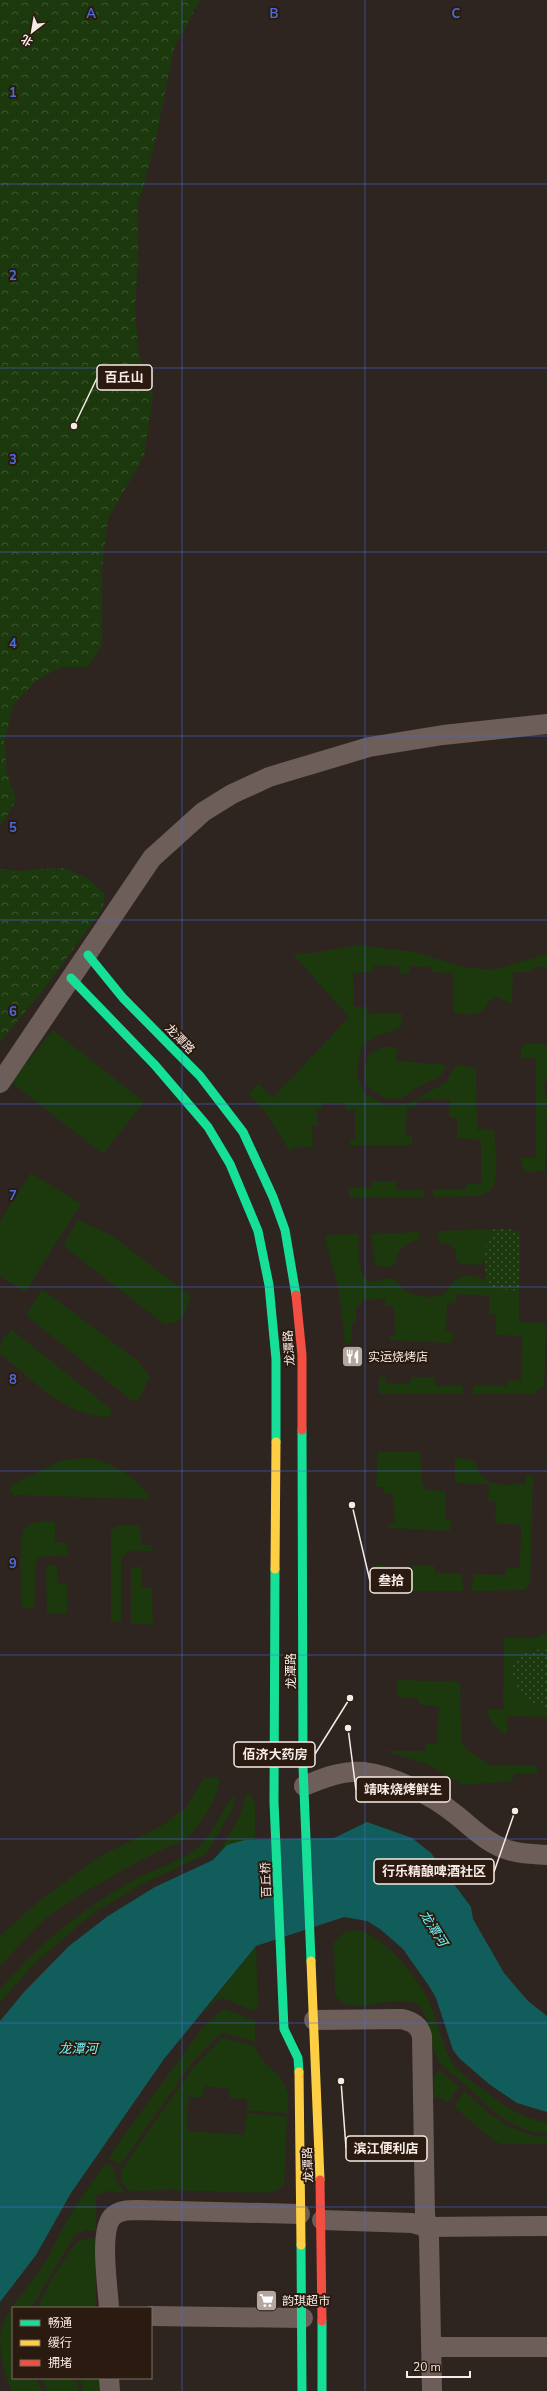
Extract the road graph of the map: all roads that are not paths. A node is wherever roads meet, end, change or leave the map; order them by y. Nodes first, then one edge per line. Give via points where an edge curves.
1 (547, 724) edge
2 (88, 954) junction
3 (71, 978) junction
4 (0, 1082) edge
5 (304, 1786) junction
6 (275, 1812) joint
7 (547, 1855) edge
8 (280, 1948) joint
9 (314, 2020) junction
10 (300, 2214) junction
11 (322, 2220) junction
12 (547, 2226) edge
13 (426, 2227) junction
14 (109, 2307) edge
15 (152, 2316) edge
16 (303, 2318) junction
17 (432, 2347) junction
18 (547, 2347) edge
19 (109, 2379) edge
20 (110, 2391) edge
21 (302, 2391) edge
22 (322, 2391) edge
23 (432, 2391) edge

1 - 2 street via 443,735 369,747 269,778 232,794 203,812 152,858
2 - 3 street
2 - 5 main road, 龙潭路 via 123,998 200,1076 229,1111 243,1132 263,1172 285,1230 295,1281 302,1355
3 - 4 street
3 - 6 main road, 龙潭路 via 154,1064 208,1127 230,1164 258,1231 269,1285 276,1359
5 - 7 street via 342,1773 364,1772 384,1777 431,1798 489,1842 508,1850
5 - 9 main road, 龙潭路
6 - 8 main road, 百丘桥
8 - 10 main road, 龙潭路 via 284,2030 298,2058 301,2118
9 - 11 main road, 龙潭路
9 - 13 street via 402,2019 413,2022 420,2028 423,2052
10 - 14 street via 122,2211 108,2224 105,2239
10 - 16 main road, 龙潭路
11 - 13 street via 412,2223
11 - 22 main road, 龙潭路
12 - 13 street
13 - 17 street via 429,2237
15 - 16 street
16 - 21 main road, 龙潭路
17 - 18 street
17 - 23 street
19 - 20 street

